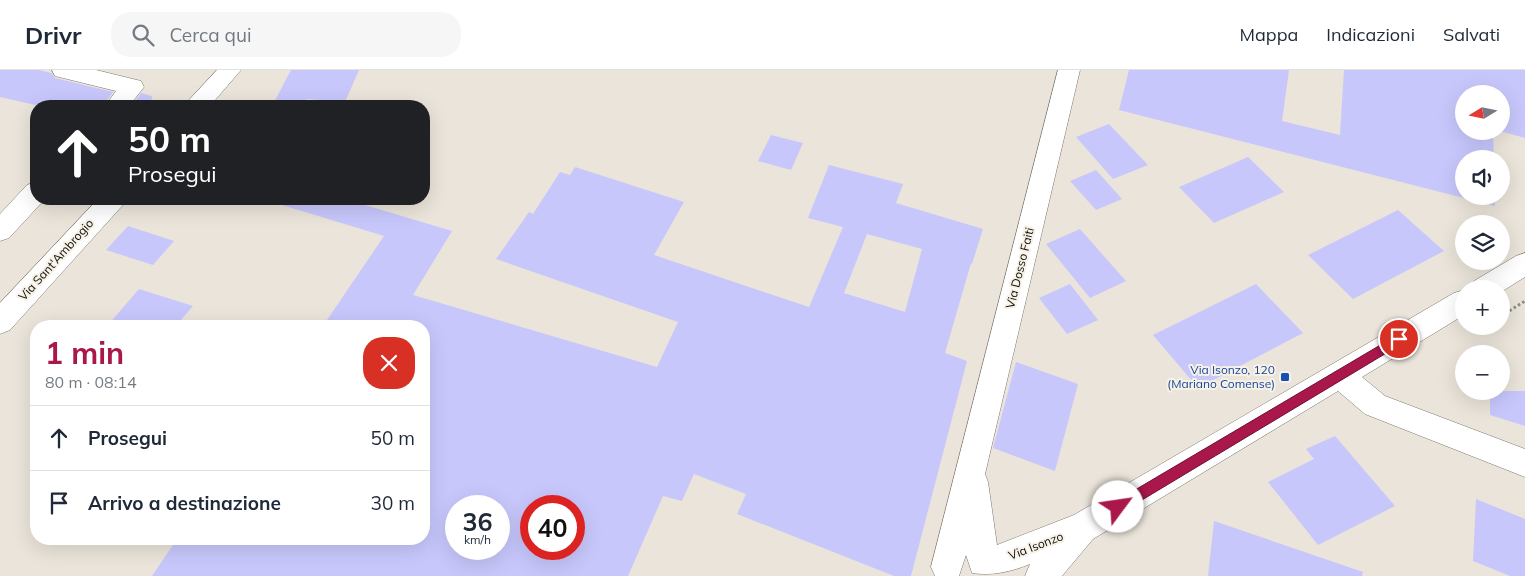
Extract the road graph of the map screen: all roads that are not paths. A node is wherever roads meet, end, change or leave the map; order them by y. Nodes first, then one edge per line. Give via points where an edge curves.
1 (64, 70) edge
2 (230, 70) edge
3 (1069, 70) edge
4 (122, 100) edge
5 (202, 100) edge
6 (30, 198) edge
7 (107, 205) edge
8 (0, 231) edge
9 (1525, 264) edge
10 (1499, 280) edge
11 (1455, 306) edge
12 (0, 322) edge
13 (1339, 375) junction
14 (1525, 463) edge
15 (971, 466) junction
16 (1084, 527) junction
17 (991, 568) edge
18 (941, 573) edge
19 (1041, 576) edge

1 - 4 street via 133,88
2 - 5 street
3 - 15 street, Via Dosso Faiti
6 - 8 street
7 - 12 street, Via Sant'Ambrogio
9 - 10 street
11 - 13 street, Via Isonzo
13 - 14 street via 1376,405
13 - 16 street, Via Isonzo
15 - 17 street, Via Dosso Faiti
15 - 18 street, Via Dosso Faiti
16 - 17 street, Via Isonzo
16 - 19 street, Via Isonzo
17 - 18 street via 959,562

